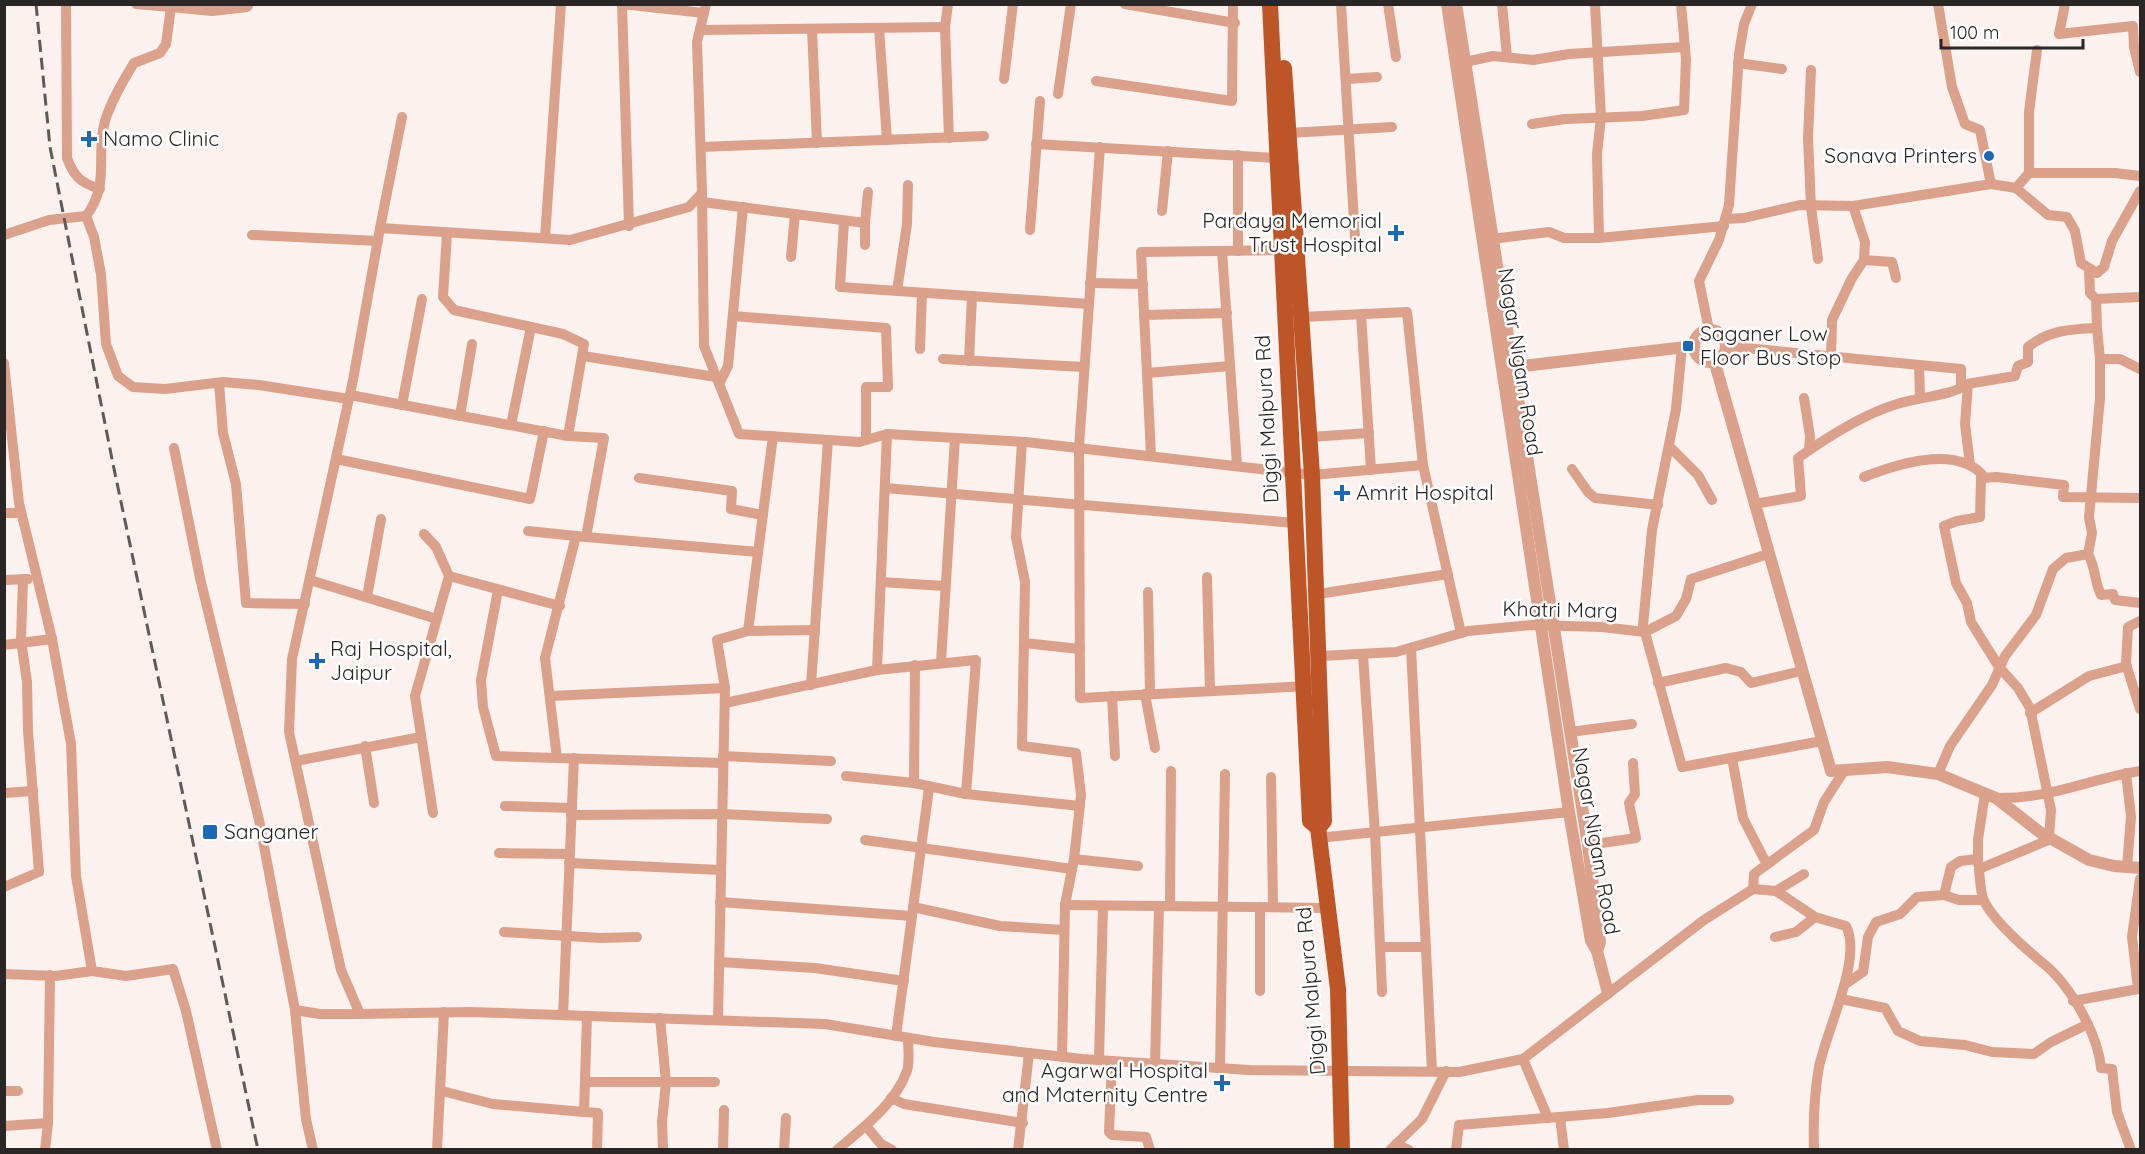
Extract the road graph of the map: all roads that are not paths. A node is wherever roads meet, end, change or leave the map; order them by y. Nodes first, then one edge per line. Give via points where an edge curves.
1 (66, 4) edge
2 (136, 4) edge
3 (249, 4) edge
4 (561, 4) edge
5 (622, 4) edge
6 (948, 4) edge
7 (1013, 4) edge
8 (1071, 4) edge
9 (1125, 4) edge
10 (1233, 4) edge
11 (1270, 4) edge
12 (1281, 4) edge
13 (1341, 4) edge
14 (1388, 4) edge
15 (1447, 4) edge
16 (1456, 4) edge
17 (1502, 4) edge
18 (1595, 4) edge
19 (1681, 4) edge
20 (1752, 4) edge
21 (1938, 4) edge
22 (2065, 4) edge
23 (171, 7) junction
24 (705, 9) edge
25 (1182, 9) edge
26 (1235, 23) junction
27 (945, 27) junction
28 (879, 28) junction
29 (812, 29) junction
30 (700, 30) junction
31 (1684, 47) junction
32 (2037, 50) dead end
33 (1598, 52) junction
34 (1396, 57) dead end
35 (1507, 57) junction
36 (1465, 62) junction
37 (1738, 63) junction
38 (1782, 69) dead end
39 (1811, 70) dead end
40 (2140, 72) edge
41 (1377, 77) dead end
42 (1004, 79) dead end
43 (1347, 79) junction
44 (1096, 81) dead end
45 (1058, 94) dead end
46 (1040, 101) dead end
47 (402, 117) dead end
48 (1601, 117) junction
49 (1532, 124) dead end
50 (1392, 127) dead end
51 (1349, 129) junction
52 (1289, 133) junction
53 (984, 136) dead end
54 (949, 138) junction
55 (887, 140) junction
56 (817, 143) junction
57 (1036, 144) junction
58 (701, 147) junction
59 (1100, 147) junction
60 (1168, 151) junction
61 (1238, 155) junction
62 (1278, 158) junction
63 (2029, 173) junction
64 (2140, 176) edge
65 (1991, 184) junction
66 (908, 185) dead end
67 (2016, 188) junction
68 (100, 189) junction
69 (868, 192) dead end
70 (2140, 193) edge
71 (702, 198) junction
72 (1853, 206) junction
73 (743, 207) junction
74 (1811, 207) junction
75 (1162, 211) dead end
76 (795, 214) junction
77 (86, 216) junction
78 (844, 220) junction
79 (1725, 222) junction
80 (865, 223) junction
81 (629, 226) junction
82 (380, 228) junction
83 (1030, 230) dead end
84 (447, 233) junction
85 (4, 235) edge
86 (252, 235) dead end
87 (545, 238) junction
88 (1355, 238) dead end
89 (1599, 238) junction
90 (1492, 239) junction
91 (378, 241) junction
92 (865, 245) dead end
93 (1282, 250) junction
94 (1222, 251) junction
95 (1238, 251) junction
96 (791, 257) dead end
97 (1818, 259) dead end
98 (1864, 260) junction
99 (2089, 268) junction
100 (1896, 278) dead end
101 (1090, 283) junction
102 (1143, 284) junction
103 (897, 291) junction
104 (922, 292) junction
105 (972, 296) junction
106 (2140, 297) edge
107 (422, 299) dead end
108 (2096, 299) junction
109 (1089, 304) junction
110 (1227, 313) junction
111 (1361, 314) junction
112 (1144, 315) junction
113 (732, 316) junction
114 (1302, 317) junction
115 (531, 327) junction
116 (2097, 328) junction
117 (1709, 330) junction
118 (472, 344) dead end
119 (1688, 346) junction
120 (1725, 346) junction
121 (920, 349) dead end
122 (583, 356) junction
123 (1831, 356) junction
124 (943, 359) dead end
125 (2100, 359) junction
126 (1714, 360) junction
127 (969, 361) junction
128 (4, 363) edge
129 (1919, 365) junction
130 (1230, 366) junction
131 (1084, 367) junction
132 (1507, 368) junction
133 (2140, 369) edge
134 (1147, 373) junction
135 (717, 380) junction
136 (219, 383) junction
137 (1968, 384) junction
138 (350, 397) junction
139 (1804, 398) dead end
140 (1920, 398) junction
141 (402, 405) junction
142 (460, 416) junction
143 (511, 425) junction
144 (544, 431) junction
145 (1369, 432) junction
146 (887, 434) junction
147 (568, 435) junction
148 (773, 436) junction
149 (1310, 437) junction
150 (955, 438) junction
151 (828, 440) junction
152 (866, 440) junction
153 (1022, 442) junction
154 (1668, 446) junction
155 (1078, 447) junction
156 (174, 448) dead end
157 (1809, 450) junction
158 (1151, 454) junction
159 (336, 459) junction
160 (1237, 465) junction
161 (1423, 465) junction
162 (1970, 465) junction
163 (1572, 469) dead end
164 (1371, 470) junction
165 (1292, 472) junction
166 (1312, 475) junction
167 (1864, 477) dead end
168 (639, 478) dead end
169 (1985, 478) junction
170 (885, 488) junction
171 (951, 494) junction
172 (2091, 497) junction
173 (2140, 498) edge
174 (1017, 500) junction
175 (1712, 500) dead end
176 (1754, 504) junction
177 (1078, 505) junction
178 (1658, 505) junction
179 (4, 513) edge
180 (20, 513) junction
181 (763, 514) junction
182 (381, 519) dead end
183 (1295, 523) junction
184 (528, 531) dead end
185 (424, 534) dead end
186 (581, 537) junction
187 (758, 552) junction
188 (1768, 554) junction
189 (2088, 554) junction
190 (1448, 574) junction
191 (449, 576) junction
192 (1207, 576) dead end
193 (23, 579) junction
194 (37, 579) junction
195 (4, 580) edge
196 (310, 580) junction
197 (881, 582) junction
198 (945, 586) junction
199 (498, 590) junction
200 (1148, 592) dead end
201 (1318, 594) junction
202 (367, 597) junction
203 (2140, 603) edge
204 (305, 604) junction
205 (560, 606) junction
206 (437, 619) junction
207 (2140, 621) edge
208 (1546, 626) junction
209 (815, 630) junction
210 (748, 631) junction
211 (1645, 632) junction
212 (1461, 633) junction
213 (52, 639) junction
214 (1024, 643) junction
215 (22, 644) junction
216 (4, 645) edge
217 (1411, 648) junction
218 (1080, 649) junction
219 (1363, 655) junction
220 (1320, 656) junction
221 (941, 662) junction
222 (915, 665) junction
223 (2127, 666) junction
224 (1999, 667) junction
225 (877, 670) junction
226 (1801, 671) junction
227 (1658, 683) junction
228 (811, 685) junction
229 (1321, 686) junction
230 (1303, 687) junction
231 (725, 688) junction
232 (1210, 691) junction
233 (1148, 694) junction
234 (550, 696) junction
235 (1112, 696) junction
236 (724, 703) junction
237 (2140, 709) edge
238 (2030, 713) junction
239 (1632, 724) dead end
240 (1570, 732) junction
241 (421, 737) junction
242 (1822, 741) junction
243 (365, 746) junction
244 (1155, 748) dead end
245 (1115, 756) dead end
246 (557, 758) junction
247 (574, 758) junction
248 (1732, 758) junction
249 (723, 759) junction
250 (296, 761) junction
251 (831, 761) dead end
252 (1633, 763) dead end
253 (1171, 771) dead end
254 (1844, 771) junction
255 (2140, 771) edge
256 (2126, 773) junction
257 (1225, 774) dead end
258 (1938, 774) junction
259 (846, 776) dead end
260 (1271, 777) dead end
261 (914, 783) junction
262 (928, 788) junction
263 (33, 791) junction
264 (4, 793) edge
265 (966, 794) junction
266 (1991, 795) junction
267 (2046, 795) junction
268 (374, 803) dead end
269 (505, 806) dead end
270 (1080, 806) junction
271 (572, 812) junction
272 (1569, 812) junction
273 (433, 813) dead end
274 (722, 814) junction
275 (827, 819) dead end
276 (1420, 829) junction
277 (1318, 833) junction
278 (1375, 833) junction
279 (2050, 838) junction
280 (865, 840) dead end
281 (1588, 845) junction
282 (921, 848) junction
283 (499, 853) dead end
284 (569, 858) junction
285 (1769, 863) junction
286 (1073, 864) junction
287 (1978, 864) junction
288 (1138, 866) dead end
289 (2127, 867) junction
290 (2140, 868) edge
291 (721, 870) junction
292 (1804, 874) dead end
293 (2140, 879) edge
294 (4, 887) edge
295 (1753, 889) junction
296 (1776, 891) junction
297 (1944, 895) junction
298 (1983, 900) junction
299 (720, 902) junction
300 (1065, 905) junction
301 (1103, 906) junction
302 (1164, 906) junction
303 (1222, 906) junction
304 (1260, 907) junction
305 (1273, 907) junction
306 (1327, 908) junction
307 (912, 912) junction
308 (1815, 917) junction
309 (1064, 930) junction
310 (504, 932) dead end
311 (566, 936) junction
312 (637, 937) dead end
313 (1775, 937) dead end
314 (1426, 946) junction
315 (1380, 947) junction
316 (1597, 951) junction
317 (719, 962) junction
318 (92, 971) junction
319 (4, 974) edge
320 (50, 975) junction
321 (904, 981) junction
322 (1847, 983) junction
323 (1260, 991) dead end
324 (1382, 992) dead end
325 (1608, 993) junction
326 (1841, 999) junction
327 (2073, 1001) junction
328 (295, 1010) junction
329 (444, 1012) junction
330 (360, 1014) junction
331 (563, 1015) junction
332 (587, 1016) junction
333 (660, 1018) junction
334 (718, 1019) junction
335 (2088, 1024) junction
336 (902, 1037) junction
337 (1029, 1053) junction
338 (1062, 1057) junction
339 (1523, 1059) junction
340 (1099, 1060) junction
341 (1112, 1061) junction
342 (1155, 1064) junction
343 (1220, 1068) junction
344 (1342, 1069) junction
345 (1432, 1071) junction
346 (1446, 1071) junction
347 (585, 1082) junction
348 (666, 1082) junction
349 (715, 1082) dead end
350 (442, 1090) junction
351 (4, 1091) edge
352 (18, 1091) dead end
353 (891, 1098) junction
354 (1729, 1100) dead end
355 (724, 1110) dead end
356 (584, 1112) junction
357 (1560, 1117) junction
358 (786, 1118) dead end
359 (1548, 1118) junction
360 (48, 1123) junction
361 (1023, 1123) junction
362 (4, 1126) edge
363 (866, 1126) junction
364 (1393, 1147) edge
365 (887, 1148) edge
366 (45, 1149) edge
367 (217, 1149) edge
368 (313, 1149) edge
369 (437, 1149) edge
370 (597, 1149) edge
371 (663, 1149) edge
372 (723, 1149) edge
373 (784, 1149) edge
374 (837, 1149) edge
375 (1018, 1149) edge
376 (1150, 1149) edge
377 (1342, 1149) edge
378 (1409, 1149) edge
379 (1456, 1149) edge
380 (1564, 1149) edge
381 (1814, 1149) edge
382 (2131, 1149) edge

1 - 68 street via 67,158 72,172 83,184
2 - 23 street
3 - 23 street via 212,11
4 - 87 street
5 - 24 street
5 - 81 street
6 - 27 street
7 - 42 street
8 - 45 street
9 - 25 street
10 - 26 street
11 - 62 main road, Diggi Malpura Rd
12 - 52 main road, Diggi Malpura Rd
13 - 43 street
14 - 34 street
15 - 132 street, Nagar Nigam Road
16 - 36 street, Nagar Nigam Road
17 - 35 street
18 - 33 street
19 - 31 street
20 - 37 street via 1744,24
21 - 65 street via 1952,87 1965,124 1980,130
22 - 40 street via 2059,34 2133,26
23 - 68 street via 166,44 160,53 134,63 104,123
24 - 30 street
25 - 26 street
26 - 44 street via 1232,101
27 - 28 street
27 - 54 street
28 - 29 street
28 - 55 street
29 - 30 street
29 - 56 street
30 - 58 street via 697,42
31 - 33 street
31 - 48 street via 1684,110
32 - 63 street via 2029,112
33 - 35 street via 1533,60
33 - 48 street
35 - 36 street
36 - 90 street, Nagar Nigam Road
37 - 38 street
37 - 79 street
39 - 74 street
41 - 43 street
43 - 51 street
46 - 57 street
47 - 82 street
48 - 49 street
48 - 89 street via 1597,154
50 - 51 street
51 - 52 street
51 - 88 street
52 - 114 main road, Diggi Malpura Rd
53 - 54 street
54 - 55 street
55 - 56 street
56 - 58 street
57 - 59 street
57 - 83 street
58 - 71 street
59 - 60 street
59 - 101 street
60 - 61 street
60 - 75 street
61 - 62 street
61 - 95 street
62 - 93 main road, Diggi Malpura Rd
63 - 64 street
63 - 67 street
65 - 67 street
65 - 72 street
66 - 103 street via 907,224
67 - 99 street via 2048,215 2067,217 2075,231 2081,263
68 - 77 street
69 - 80 street
70 - 99 street via 2116,233 2104,267 2097,273
71 - 73 street
71 - 81 street via 689,207
71 - 135 street via 704,346
72 - 74 street
72 - 98 street via 1865,242
73 - 76 street
73 - 113 street
74 - 79 street via 1800,205
74 - 97 street
76 - 78 street
76 - 96 street
77 - 85 street via 49,220
77 - 136 street via 101,274 106,344 118,376 133,387 165,389
78 - 80 street
78 - 103 street via 840,287
79 - 89 street
79 - 117 street via 1699,281
80 - 92 street
81 - 87 street via 570,240
82 - 84 street
82 - 91 street
84 - 87 street
84 - 115 street via 443,297 454,310
86 - 91 street
89 - 90 street via 1564,238 1549,232
90 - 132 street, Nagar Nigam Road
91 - 138 street
93 - 95 street
93 - 165 main road, Diggi Malpura Rd
94 - 95 street
94 - 102 street via 1141,252
94 - 110 street
98 - 100 street via 1892,262
98 - 123 street via 1832,320
99 - 108 street via 2090,293
101 - 102 street
101 - 109 street
102 - 112 street
103 - 104 street
104 - 105 street
104 - 121 street
105 - 109 street
105 - 127 street
106 - 108 street
107 - 141 street
108 - 116 street
109 - 131 street
110 - 112 street
110 - 130 street
111 - 114 street
111 - 145 street
111 - 161 street via 1407,312
112 - 134 street
113 - 135 street via 728,366
113 - 152 street via 886,328 888,387 866,387
114 - 149 main road, Diggi Malpura Rd
115 - 122 street via 563,334 584,344
115 - 143 street
116 - 125 street
116 - 137 street via 2055,331 2040,337 2028,347 2028,362 2018,366 2015,376
117 - 119 street
117 - 120 street via 1721,334
118 - 142 street
119 - 126 street via 1699,357
119 - 132 street
119 - 154 street
120 - 123 street
120 - 126 street via 1721,357
122 - 135 street
122 - 147 street
123 - 129 street
124 - 127 street
125 - 133 street via 2120,359
125 - 172 street
126 - 176 street
127 - 131 street
128 - 180 street
129 - 137 street via 1961,369 1961,385
129 - 140 street
130 - 134 street
130 - 160 street
131 - 155 street
132 - 208 street, Nagar Nigam Road
134 - 158 street
135 - 148 street via 739,434
136 - 138 street via 259,384
136 - 204 street via 223,433 236,484 246,603
137 - 140 street via 1958,391
137 - 162 street via 1965,424
138 - 141 street
138 - 159 street
139 - 157 street
140 - 157 street via 1895,404 1853,423
141 - 142 street
142 - 143 street
143 - 144 street
144 - 147 street
144 - 159 street via 530,499
145 - 149 street
145 - 164 street
146 - 150 street
146 - 152 street
146 - 170 street
147 - 186 street via 604,438
148 - 151 street
148 - 181 street
149 - 166 main road, Diggi Malpura Rd
150 - 153 street
150 - 171 street
151 - 152 street
151 - 209 street
153 - 155 street
153 - 174 street
154 - 175 street via 1698,475
154 - 178 street
155 - 158 street
155 - 177 street
156 - 328 street via 200,578 259,820
157 - 176 street via 1798,458 1801,496
158 - 160 street
159 - 196 street
160 - 165 street
161 - 164 street
161 - 190 street
162 - 167 street via 1931,459
162 - 169 street
163 - 178 street via 1595,498
164 - 166 street
165 - 166 street
165 - 183 main road, Diggi Malpura Rd
166 - 201 main road, Diggi Malpura Rd
168 - 181 street via 732,491 730,510
169 - 172 street via 2039,480 2064,485 2063,497
169 - 224 street via 1981,478 1980,517 1944,526 1956,583 1967,603 1971,622
170 - 171 street
170 - 197 street
171 - 174 street
171 - 198 street
172 - 173 street
172 - 189 street
174 - 177 street
174 - 214 street via 1016,537 1025,582
176 - 188 street
177 - 183 street
177 - 218 street
178 - 211 street via 1652,530
179 - 180 street
180 - 194 street
181 - 187 street
182 - 202 street
183 - 230 main road, Diggi Malpura Rd
184 - 186 street
185 - 191 street via 436,547
186 - 187 street
186 - 205 street
187 - 210 street
188 - 211 street, Khatri Marg via 1691,579 1686,600 1676,616
188 - 226 street
189 - 203 street via 2101,595 2113,594 2115,600
189 - 224 street via 2066,558 2053,568 2036,615
190 - 201 street
190 - 212 street
191 - 199 street
191 - 206 street
192 - 232 street
193 - 194 street
193 - 195 street
193 - 215 street
194 - 213 street
196 - 202 street
196 - 204 street
197 - 198 street
197 - 225 street
198 - 221 street
199 - 205 street
199 - 246 street via 481,680 483,706 496,756
200 - 233 street
201 - 220 main road, Diggi Malpura Rd
202 - 206 street
204 - 250 street via 292,659 289,732
205 - 234 street via 545,658
206 - 241 street via 415,696
207 - 223 street via 2128,627
208 - 211 street, Khatri Marg
208 - 212 street, Khatri Marg
208 - 240 street, Nagar Nigam Road
208 - 272 street, Nagar Nigam Road
209 - 210 street
209 - 228 street
210 - 231 street via 717,640
211 - 227 street
212 - 217 street, Khatri Marg
213 - 215 street
213 - 318 street via 71,744 76,876
214 - 218 street
214 - 270 street via 1022,746 1076,753
215 - 216 street
215 - 263 street
217 - 219 street, Khatri Marg
217 - 276 street
218 - 235 street via 1080,698
219 - 220 street, Khatri Marg
219 - 278 street
220 - 229 main road, Diggi Malpura Rd
221 - 222 street
221 - 265 street via 976,660
222 - 225 street
222 - 261 street
223 - 237 street
223 - 238 street via 2089,676
224 - 238 street via 2018,688
224 - 258 street via 1992,686 1950,746
225 - 228 street
226 - 227 street via 1751,683 1736,669 1726,668
226 - 242 street
227 - 248 street via 1682,767
228 - 236 street
229 - 230 street
229 - 277 main road, Diggi Malpura Rd via 1324,821
230 - 232 street
230 - 277 main road, Diggi Malpura Rd via 1310,821
231 - 234 street
231 - 236 street
232 - 233 street
233 - 235 street
233 - 244 street
234 - 246 street
235 - 245 street
236 - 249 street
238 - 267 street
239 - 240 street
240 - 281 street, Nagar Nigam Road
241 - 243 street
241 - 273 street
242 - 248 street
242 - 254 street via 1831,771
243 - 250 street
243 - 268 street
246 - 247 street
247 - 249 street
247 - 271 street
248 - 285 street via 1743,818
249 - 251 street
249 - 274 street
250 - 330 street via 342,970
252 - 281 street via 1635,794 1629,803 1636,838
253 - 302 street
254 - 258 street via 1887,767
254 - 285 street via 1824,801 1814,830
255 - 256 street
256 - 267 street
256 - 289 street via 2131,817
257 - 303 street
258 - 266 street
259 - 261 street
260 - 305 street
261 - 262 street
262 - 265 street
262 - 282 street
263 - 264 street
263 - 294 street via 39,872
265 - 270 street
266 - 267 street via 2027,799
266 - 279 street
266 - 287 street
267 - 279 street via 2052,820
269 - 271 street
270 - 286 street
271 - 274 street
271 - 284 street
272 - 276 street
272 - 316 street, Nagar Nigam Road via 1591,941
274 - 275 street
274 - 291 street
276 - 278 street
276 - 314 street
277 - 278 street
277 - 306 main road, Diggi Malpura Rd
278 - 315 street
279 - 287 street
279 - 289 street via 2089,860
280 - 282 street
281 - 316 street, Nagar Nigam Road via 1600,942
282 - 286 street
282 - 307 street
283 - 284 street
284 - 291 street
284 - 311 street
285 - 295 street via 1754,874
286 - 288 street
286 - 300 street
287 - 297 street via 1960,861 1951,867
287 - 298 street
289 - 290 street
291 - 299 street
292 - 296 street
293 - 327 street via 2132,937 2138,989
295 - 296 street
295 - 325 street via 1704,920
296 - 308 street
297 - 298 street via 1959,900
297 - 322 street via 1917,897 1900,914 1876,922 1869,937 1863,972
298 - 327 street via 2033,957 2045,964
299 - 307 street
299 - 317 street
300 - 301 street
300 - 309 street
301 - 302 street
301 - 340 street
302 - 303 street
302 - 342 street
303 - 304 street
303 - 343 street
304 - 305 street
304 - 323 street
305 - 306 street
306 - 344 main road, Diggi Malpura Rd via 1338,989
307 - 309 street via 1000,926
307 - 321 street
308 - 313 street via 1796,932
308 - 322 street via 1846,926 1851,936
309 - 338 street
310 - 311 street
311 - 312 street
311 - 331 street
314 - 315 street
314 - 345 street
315 - 324 street
316 - 325 street
317 - 321 street via 815,968
317 - 334 street
318 - 320 street
318 - 367 street via 126,976 173,969
319 - 320 street
320 - 360 street
321 - 336 street
322 - 326 street
325 - 339 street
326 - 335 street via 1885,1008 1898,1031 1920,1041 1992,1052 2034,1054
326 - 381 street via 1820,1065 1812,1112
327 - 335 street
328 - 330 street
328 - 368 street via 306,1119
329 - 330 street
329 - 331 street
329 - 350 street
331 - 332 street
332 - 333 street
332 - 347 street
333 - 334 street
333 - 348 street
334 - 336 street via 825,1024
335 - 382 street via 2100,1051 2101,1068 2112,1069 2117,1112
336 - 337 street
336 - 353 street via 908,1070
337 - 338 street
337 - 361 street
338 - 340 street
339 - 346 street via 1473,1071
339 - 359 street
340 - 341 street
341 - 342 street
341 - 376 street via 1109,1132 1146,1137
342 - 343 street
343 - 344 street
344 - 345 street
344 - 377 main road, Diggi Malpura Rd
345 - 346 street
346 - 364 street via 1422,1119
347 - 348 street
347 - 356 street
348 - 349 street
348 - 371 street
350 - 356 street via 493,1104
350 - 369 street
351 - 352 street
353 - 361 street via 904,1104
353 - 363 street
354 - 357 street via 1698,1100
355 - 372 street
356 - 370 street via 598,1113
357 - 359 street
357 - 380 street
358 - 373 street
359 - 379 street via 1459,1125
360 - 362 street
360 - 366 street
361 - 375 street
363 - 365 street
363 - 374 street
364 - 378 street

